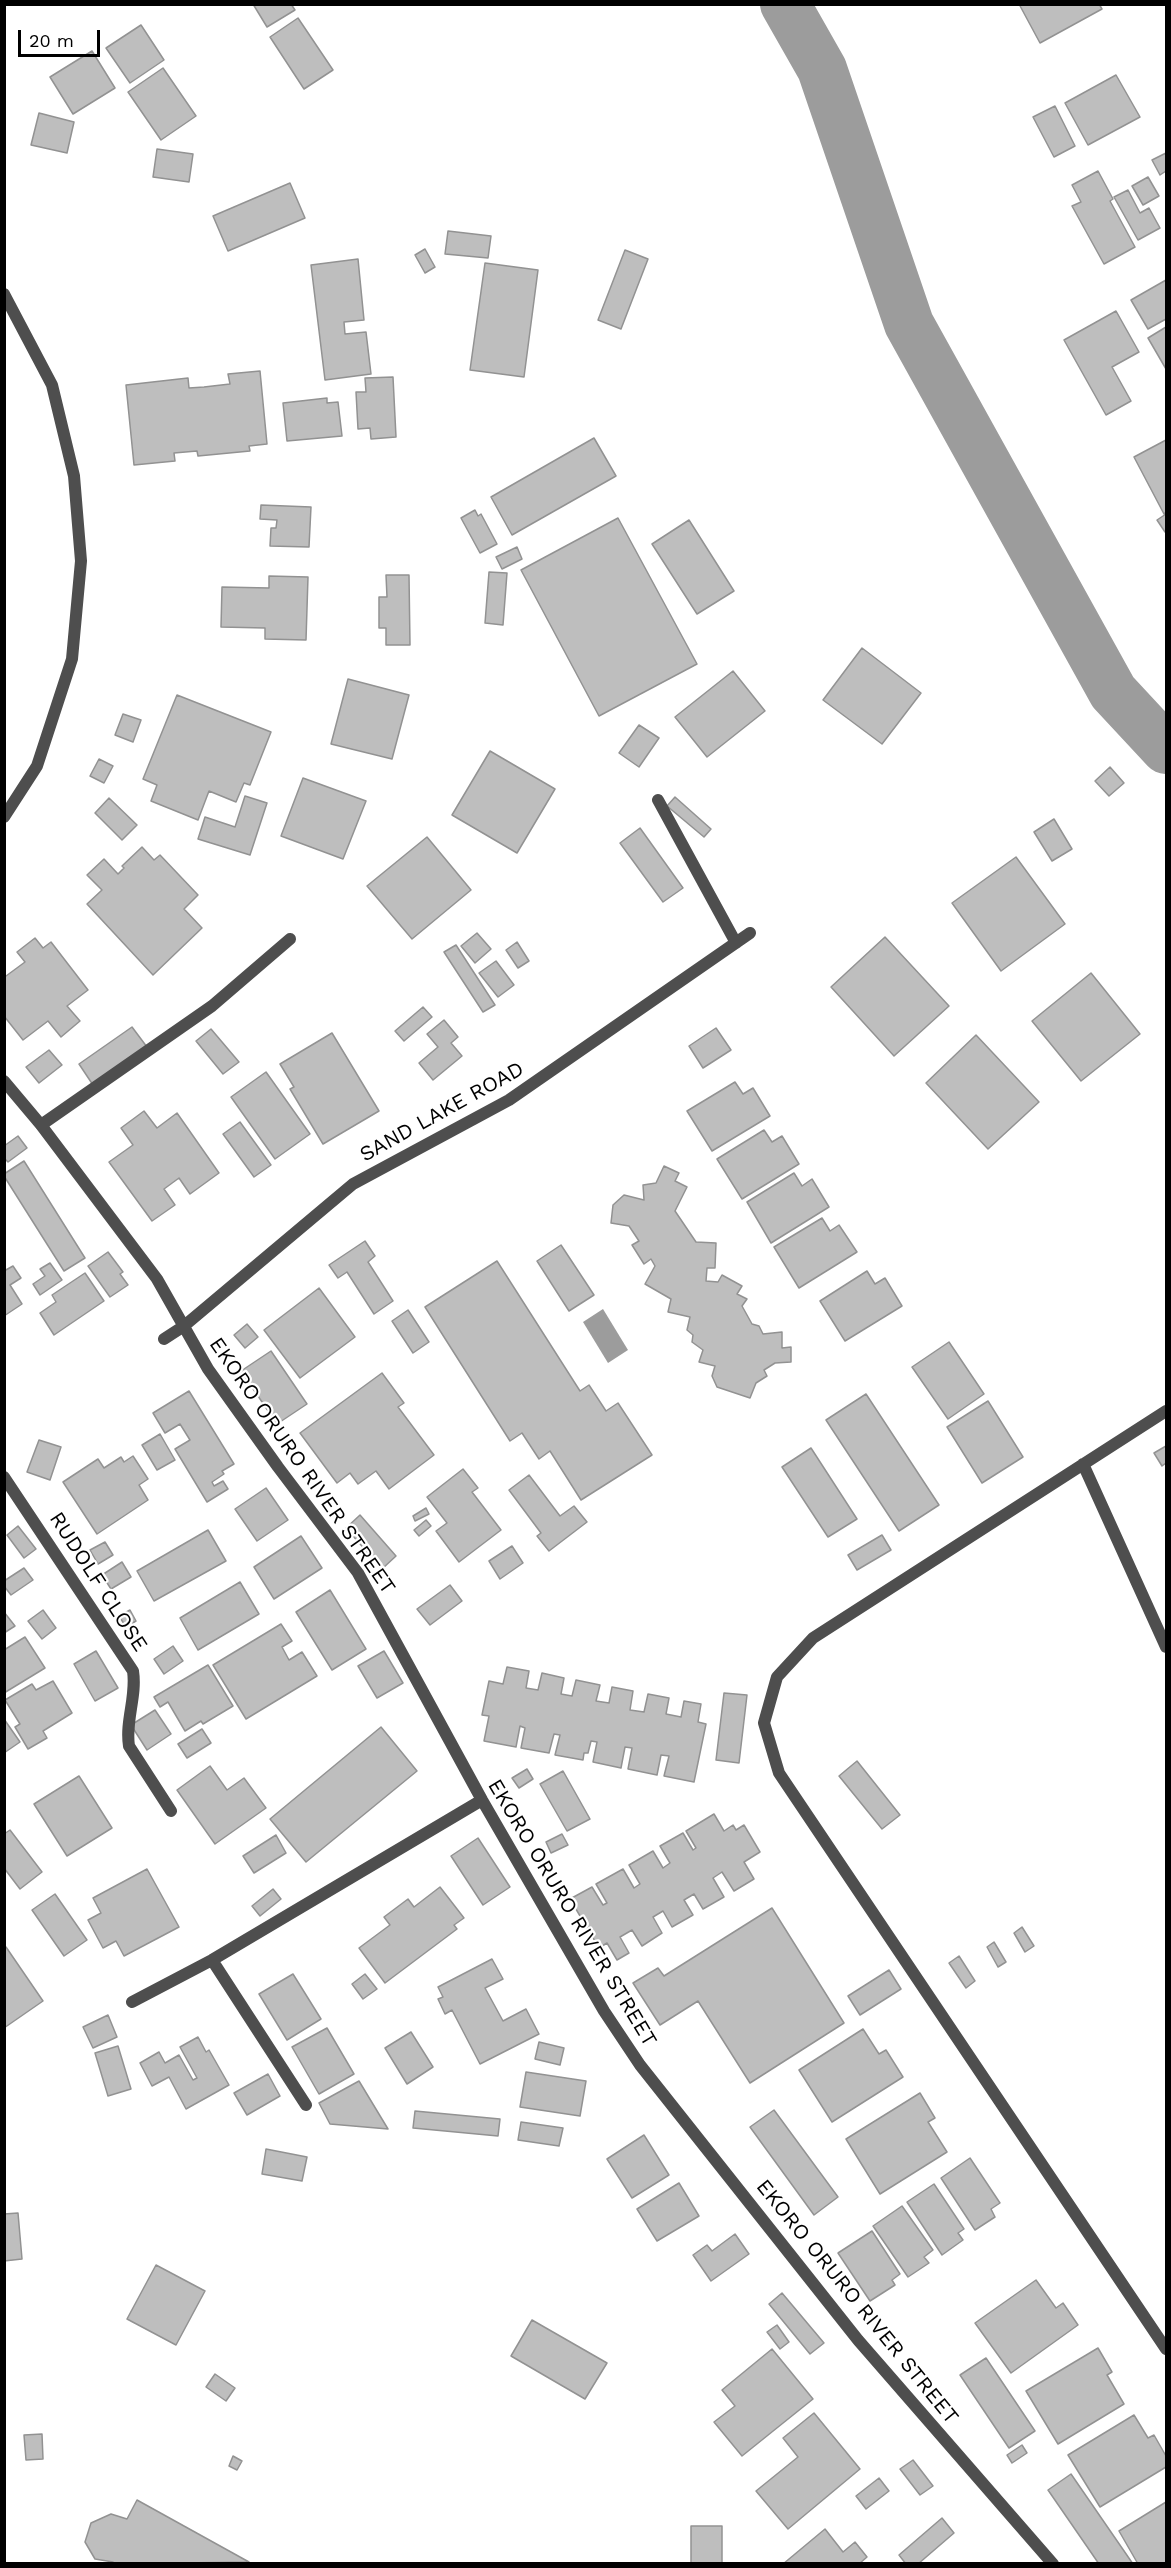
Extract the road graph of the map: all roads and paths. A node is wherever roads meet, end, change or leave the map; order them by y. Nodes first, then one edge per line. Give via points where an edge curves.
1 (4, 294) edge
2 (657, 800) dead end
3 (4, 817) edge
4 (750, 933) dead end
5 (290, 939) dead end
6 (736, 943) junction
7 (4, 1081) edge
8 (41, 1125) junction
9 (183, 1326) junction
10 (164, 1339) dead end
11 (1167, 1411) edge
12 (1083, 1464) junction
13 (4, 1477) edge
14 (1167, 1647) edge
15 (482, 1800) junction
16 (171, 1811) dead end
17 (212, 1960) junction
18 (132, 2002) dead end
19 (306, 2104) dead end
20 (1162, 2333) edge
21 (1167, 2349) edge
22 (1053, 2564) edge

1 - 3 street via 52,385 74,476 81,561 72,659 37,766
2 - 6 street
4 - 6 street, SAND LAKE ROAD
5 - 8 street via 212,1006
6 - 9 street, SAND LAKE ROAD via 509,1100 353,1184
7 - 8 street, EKORO ORURO RIVER STREET
8 - 9 street, EKORO ORURO RIVER STREET via 157,1279
9 - 10 street, SAND LAKE ROAD
9 - 15 street, EKORO ORURO RIVER STREET via 208,1369 358,1574
11 - 12 street
12 - 14 street
12 - 20 street via 813,1638 777,1677 764,1722 779,1773
13 - 16 street, RUDOLF CLOSE via 133,1671 129,1746
15 - 17 street
15 - 22 street, EKORO ORURO RIVER STREET via 604,2011 640,2065 858,2340
17 - 18 street
17 - 19 street
20 - 21 street

